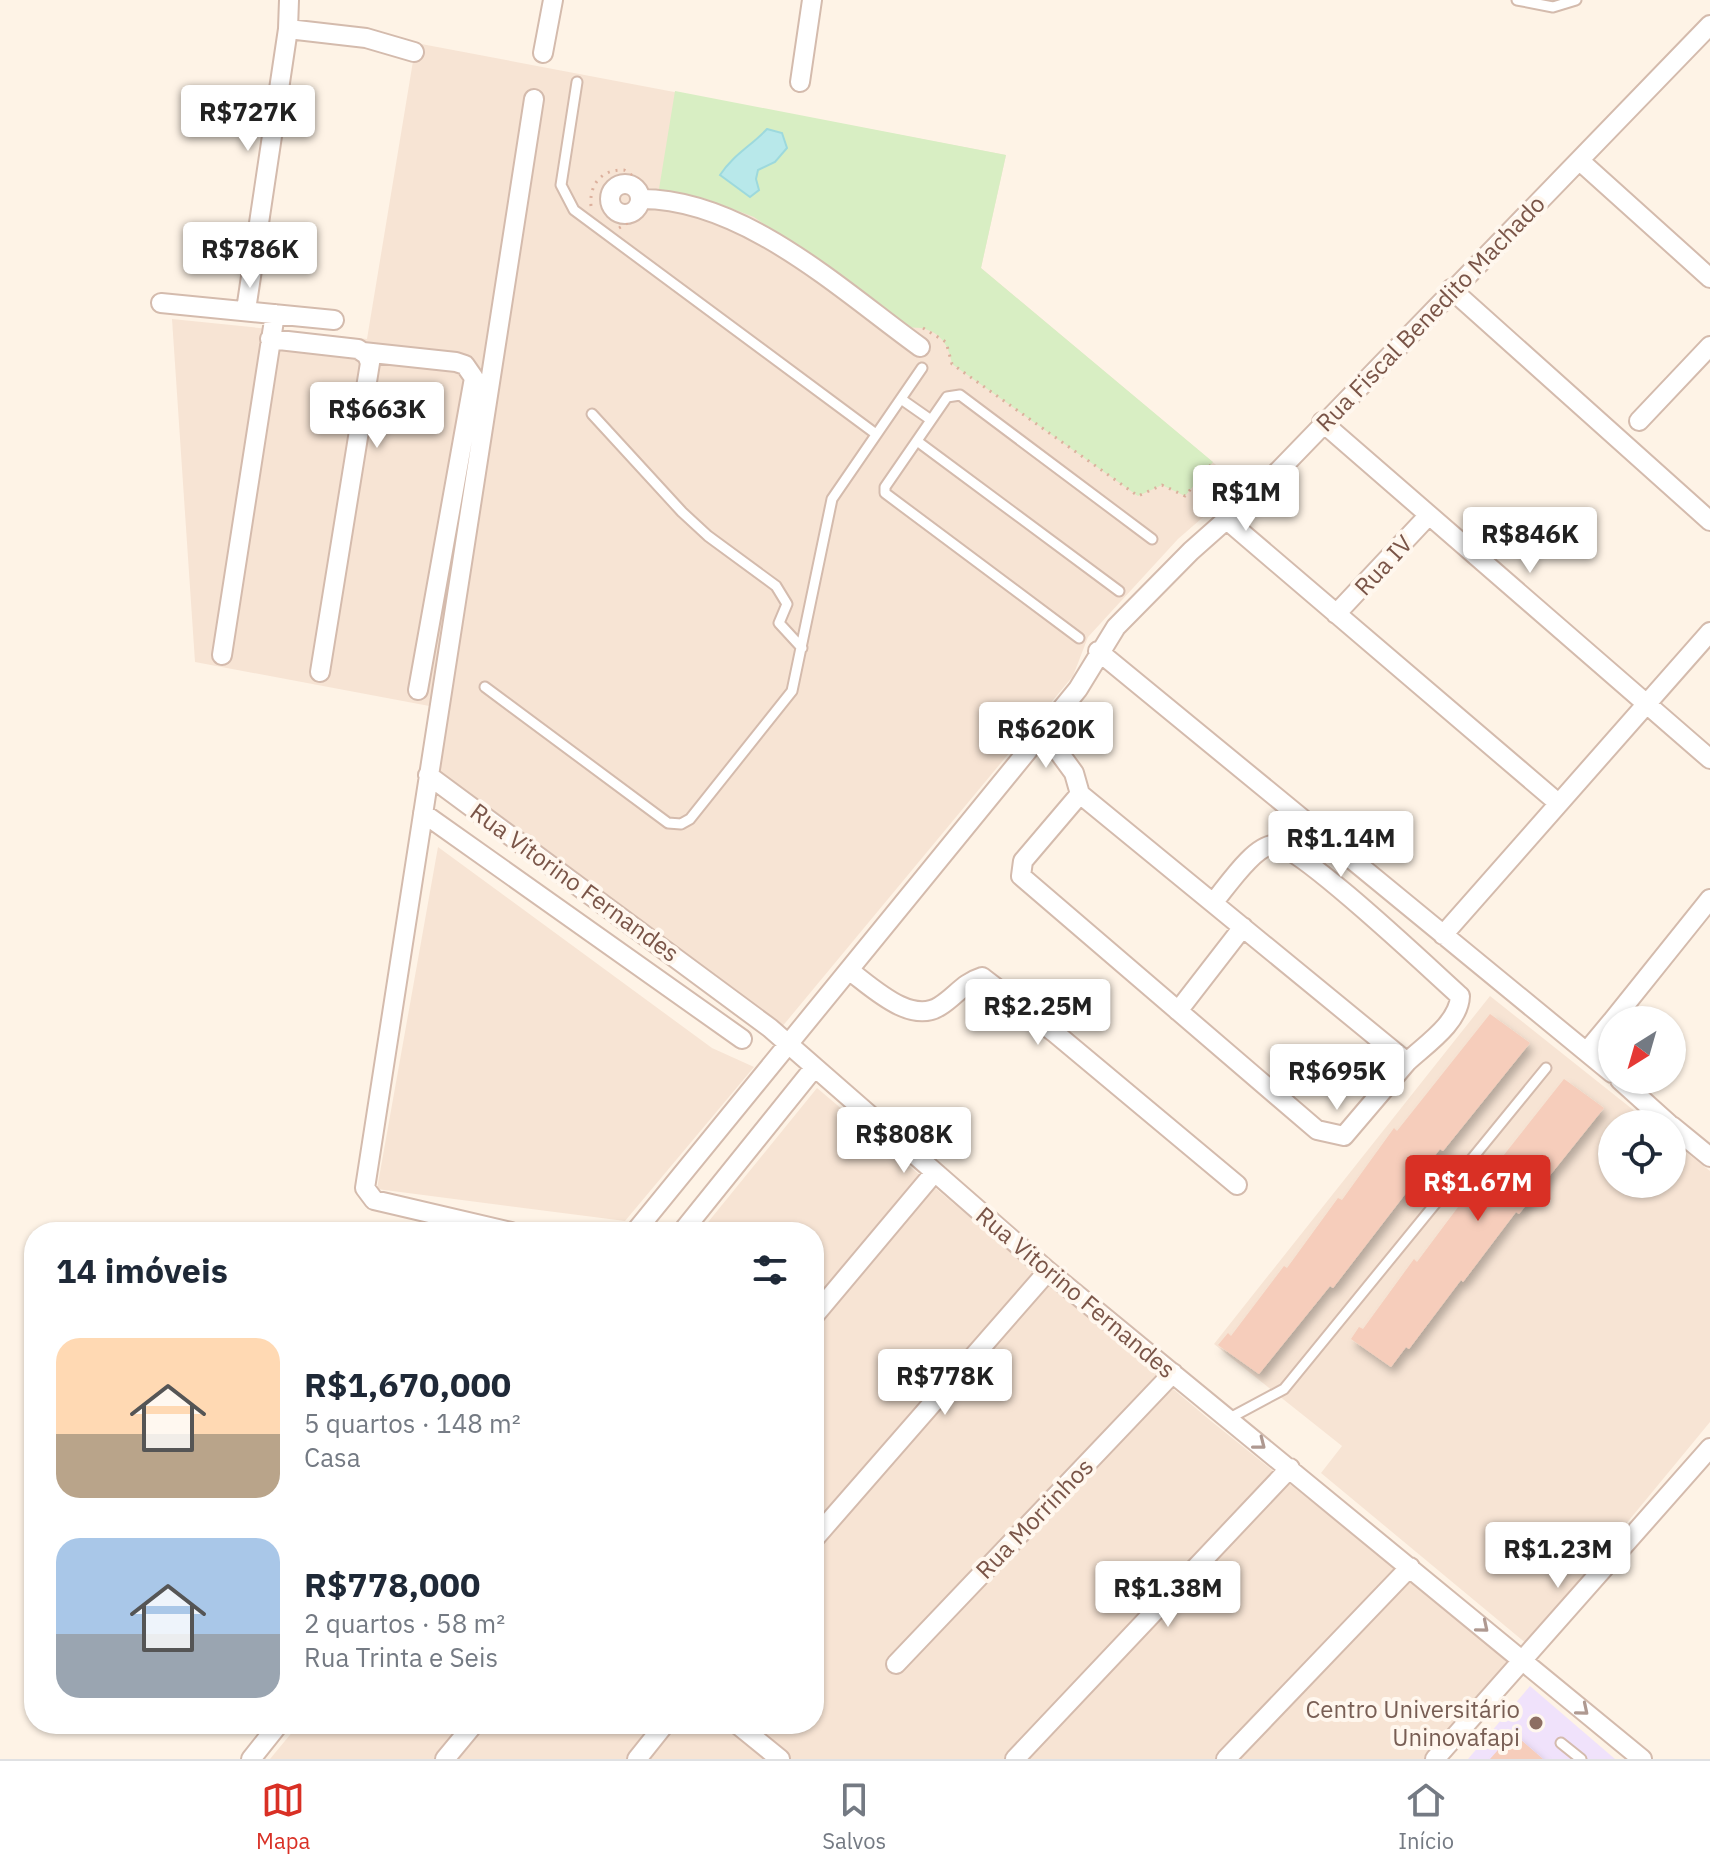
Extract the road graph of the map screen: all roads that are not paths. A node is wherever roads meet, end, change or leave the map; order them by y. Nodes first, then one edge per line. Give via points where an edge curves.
1 (289, 0) edge
2 (553, 0) edge
3 (812, 0) edge
4 (1517, 0) edge
5 (1576, 0) edge
6 (1710, 25) edge
7 (288, 29) junction
8 (414, 52) dead end
9 (543, 53) dead end
10 (577, 82) dead end
11 (800, 82) dead end
12 (534, 99) dead end
13 (1580, 161) junction
14 (643, 199) road end
15 (1710, 278) edge
16 (1451, 289) junction
17 (161, 303) dead end
18 (246, 310) junction
19 (275, 314) junction
20 (334, 320) dead end
21 (270, 339) junction
22 (1710, 346) edge
23 (920, 347) dead end
24 (363, 352) junction
25 (922, 368) dead end
26 (901, 399) junction
27 (592, 414) dead end
28 (931, 420) junction
29 (1639, 421) dead end
30 (1322, 422) junction
31 (876, 434) junction
32 (917, 441) junction
33 (1429, 515) junction
34 (1228, 521) junction
35 (1710, 521) edge
36 (1152, 539) dead end
37 (1119, 591) dead end
38 (1336, 614) junction
39 (1710, 632) edge
40 (1079, 638) dead end
41 (802, 648) junction
42 (1098, 651) junction
43 (222, 655) dead end
44 (320, 672) dead end
45 (485, 687) dead end
46 (418, 690) dead end
47 (1646, 703) junction
48 (1044, 732) junction
49 (1710, 759) edge
50 (428, 775) junction
51 (1080, 794) junction
52 (1557, 802) junction
53 (423, 813) junction
54 (1710, 899) edge
55 (1213, 903) junction
56 (1243, 927) junction
57 (1443, 935) junction
58 (850, 971) junction
59 (1623, 1006) edge
60 (1178, 1011) junction
61 (1598, 1037) edge
62 (742, 1039) dead end
63 (789, 1046) junction
64 (1587, 1051) junction
65 (1598, 1061) edge
66 (1407, 1062) junction
67 (814, 1068) junction
68 (1546, 1068) dead end
69 (1636, 1094) edge
70 (1654, 1110) edge
71 (1686, 1137) edge
72 (1710, 1157) edge
73 (934, 1173) junction
74 (1237, 1185) dead end
75 (468, 1222) edge
76 (643, 1222) edge
77 (690, 1222) edge
78 (1048, 1271) junction
79 (824, 1304) edge
80 (1173, 1373) junction
81 (1228, 1419) junction
82 (1710, 1448) edge
83 (1290, 1468) junction
84 (824, 1528) edge
85 (1410, 1567) junction
86 (1525, 1662) junction
87 (896, 1664) dead end
88 (271, 1734) edge
89 (466, 1734) edge
90 (657, 1734) edge
91 (749, 1734) edge
92 (1561, 1743) dead end
93 (251, 1759) edge
94 (445, 1759) edge
95 (637, 1759) edge
96 (780, 1759) edge
97 (1015, 1759) edge
98 (1226, 1759) edge
99 (1435, 1759) edge
100 (1581, 1759) edge
101 (1642, 1759) edge

1 - 7 street
2 - 9 street
3 - 11 street
4 - 5 lane via 1553,7
6 - 13 street, Rua Fiscal Benedito Machado
7 - 8 street via 366,38
7 - 18 street
10 - 31 lane via 561,185 574,210
12 - 50 street
13 - 15 street
13 - 16 street, Rua Fiscal Benedito Machado
14 - 23 street via 705,209 750,227
16 - 30 street, Rua Fiscal Benedito Machado
16 - 35 street
17 - 18 street
18 - 19 street
19 - 20 street
19 - 21 street
21 - 24 street
21 - 43 street
22 - 29 street
24 - 44 street via 370,363
24 - 46 street via 456,362 474,378
25 - 26 lane
26 - 28 lane
26 - 31 lane
27 - 41 lane via 708,536 776,586 787,604 779,623
28 - 32 lane
28 - 36 lane via 947,397 960,395
30 - 33 street
30 - 34 street, Rua Fiscal Benedito Machado
31 - 41 lane via 832,499
32 - 37 lane
32 - 40 lane via 885,493
33 - 38 street, Rua IV
33 - 47 street
34 - 38 street
34 - 42 street, Rua Fiscal Benedito Machado via 1203,528 1184,545
38 - 52 street
39 - 47 street
41 - 45 lane via 792,691 707,800 690,819 675,825
42 - 48 street, Rua Fiscal Benedito Machado via 1078,689
42 - 57 street
47 - 49 street
47 - 52 street
48 - 51 street via 1074,773
48 - 58 street, Rua Fiscal Benedito Machado
50 - 53 street
50 - 63 street, Rua Vitorino Fernandes via 711,982
51 - 55 street
51 - 60 street via 1023,861 1021,876
52 - 57 street
53 - 62 street
53 - 75 street via 365,1188 374,1200
54 - 59 street
55 - 56 street
55 - 66 street via 1260,848 1276,844 1327,879 1460,996 1450,1021
56 - 60 street
56 - 66 street
57 - 64 street
58 - 63 street, Rua Fiscal Benedito Machado
58 - 74 street via 896,1004 921,1013 939,1007 967,981 982,977
60 - 66 street via 1317,1130 1331,1135 1344,1136
61 - 64 street
63 - 67 street, Rua Vitorino Fernandes
63 - 76 street, Rua Fiscal Benedito Machado
64 - 65 street
67 - 73 street, Rua Vitorino Fernandes
67 - 77 street
68 - 81 lane via 1284,1389
69 - 70 street
71 - 72 street
73 - 78 street, Rua Vitorino Fernandes
73 - 79 street
78 - 80 street, Rua Vitorino Fernandes
78 - 84 street
80 - 81 street, Rua Vitorino Fernandes
80 - 87 street, Rua Morrinhos
81 -> 83 street, Rua Vitorino Fernandes
82 - 86 street
83 - 85 street, Rua Vitorino Fernandes
83 - 97 street
85 -> 86 street, Rua Vitorino Fernandes
85 - 98 street
86 - 99 street
86 -> 101 street, Rua Vitorino Fernandes
88 - 93 street
89 - 94 street
90 - 95 street
91 - 96 street
92 - 100 lane

